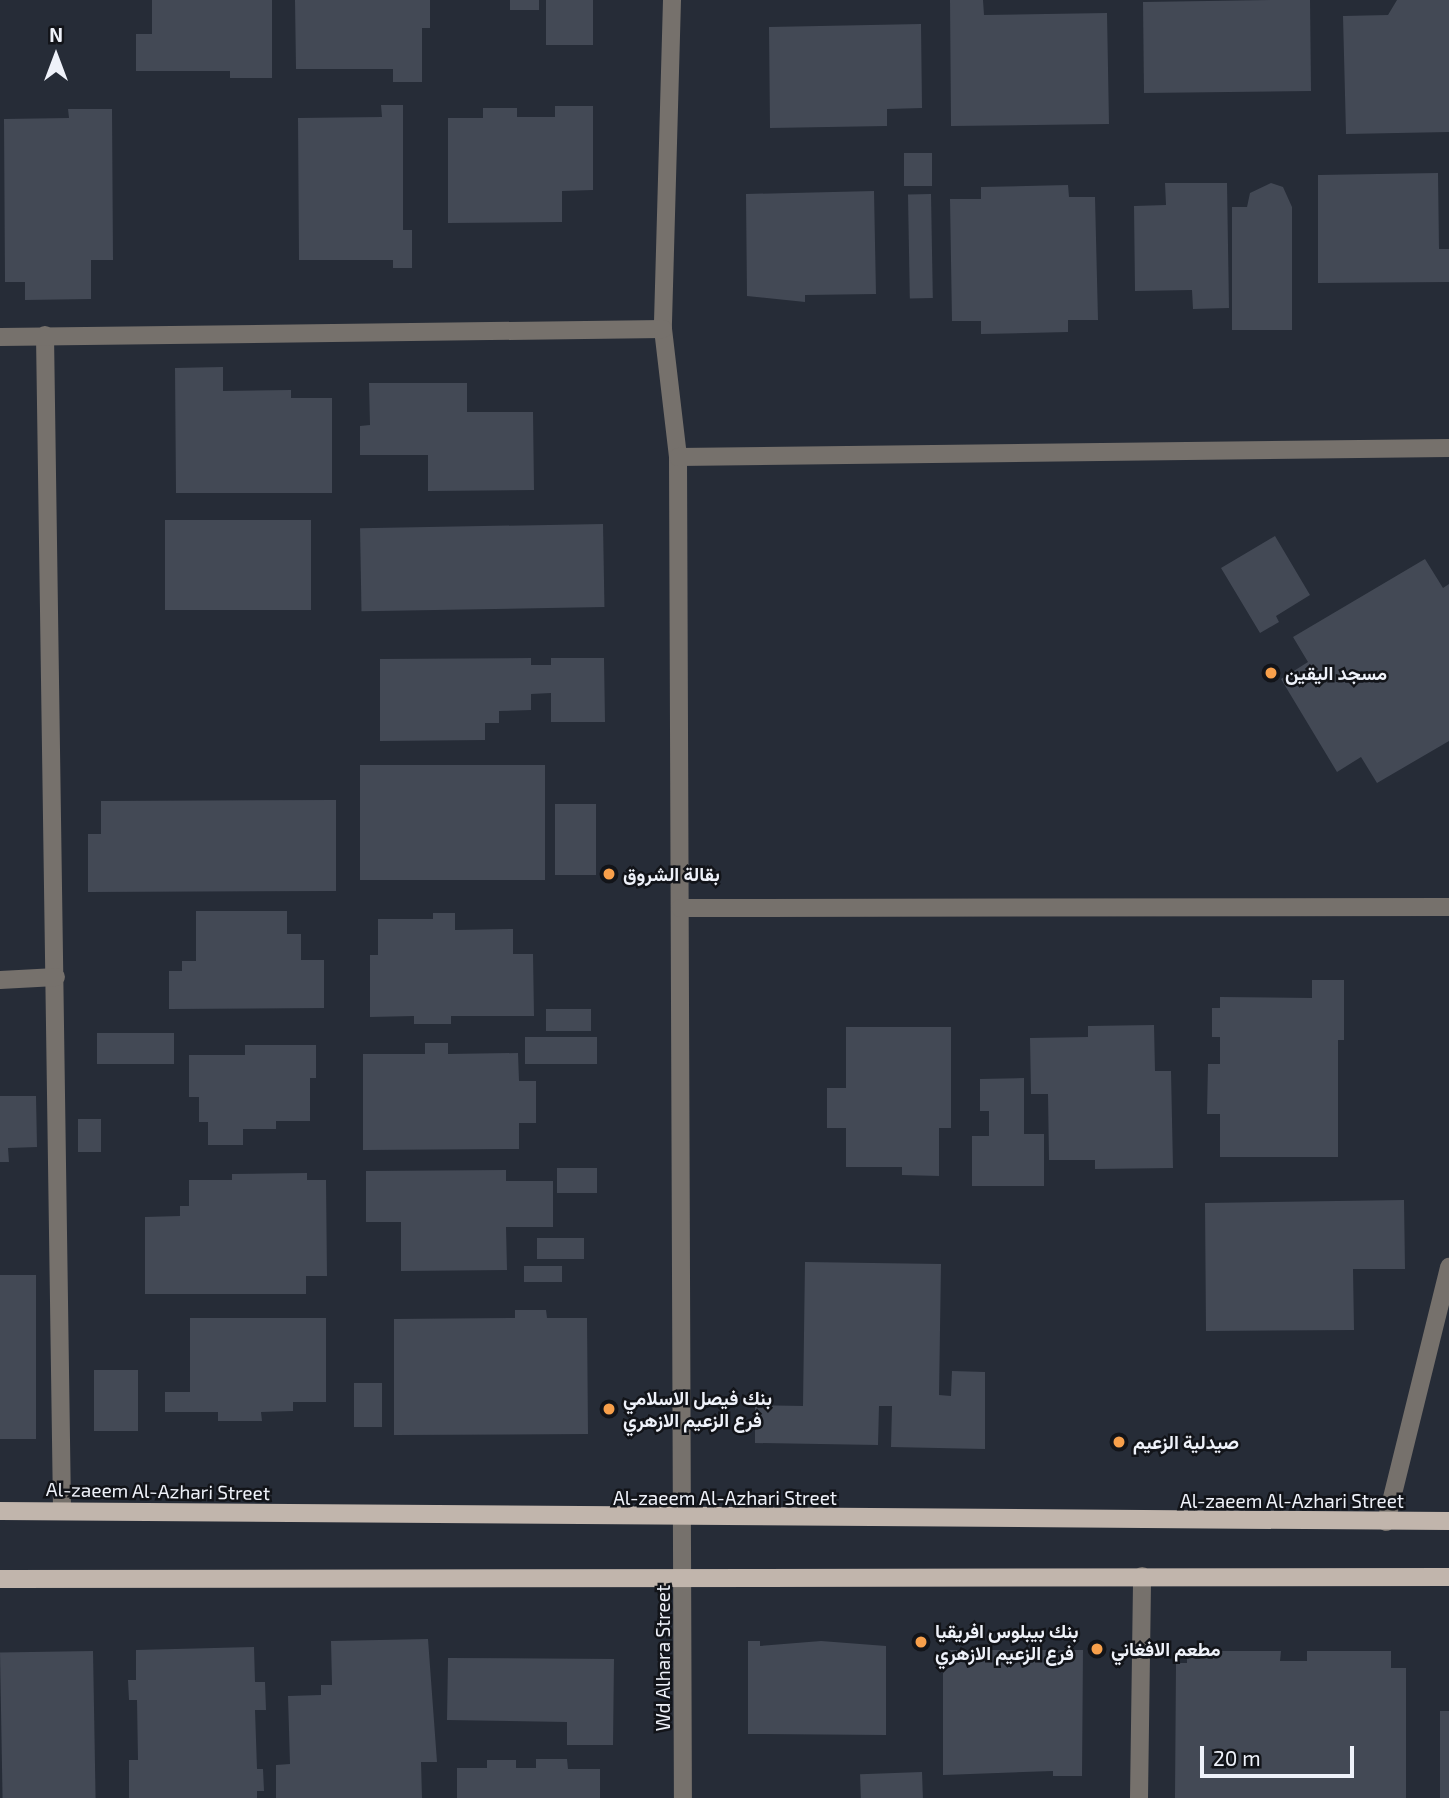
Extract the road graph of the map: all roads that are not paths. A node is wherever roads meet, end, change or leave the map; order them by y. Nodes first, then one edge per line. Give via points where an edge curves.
1 (672, 0) edge
2 (663, 329) junction
3 (45, 335) junction
4 (0, 337) edge
5 (1449, 448) edge
6 (678, 457) junction
7 (1449, 907) edge
8 (680, 908) junction
9 (56, 978) junction
10 (0, 980) edge
11 (1449, 1267) edge
12 (62, 1510) junction
13 (0, 1511) edge
14 (683, 1519) junction
15 (1449, 1521) edge
16 (1386, 1522) junction
17 (1142, 1576) junction
18 (684, 1577) junction
19 (1449, 1577) edge
20 (0, 1579) edge
21 (683, 1798) edge
22 (1139, 1798) edge

1 - 2 street, Wd Alhara Street
2 - 3 street
2 - 6 street, Wd Alhara Street
3 - 4 street
3 - 9 street
5 - 6 street
6 - 8 street, Wd Alhara Street
7 - 8 street
8 - 14 street, Wd Alhara Street
9 - 10 street
9 - 12 street
11 - 16 street
12 - 13 main road, Al-zaeem Al-Azhari Street
12 - 14 main road, Al-zaeem Al-Azhari Street
14 - 16 main road, Al-zaeem Al-Azhari Street
14 - 18 street, Wd Alhara Street
15 - 16 main road, Al-zaeem Al-Azhari Street
17 - 18 main road
17 - 19 main road
17 - 22 street
18 - 20 main road
18 - 21 street, Wd Alhara Street

